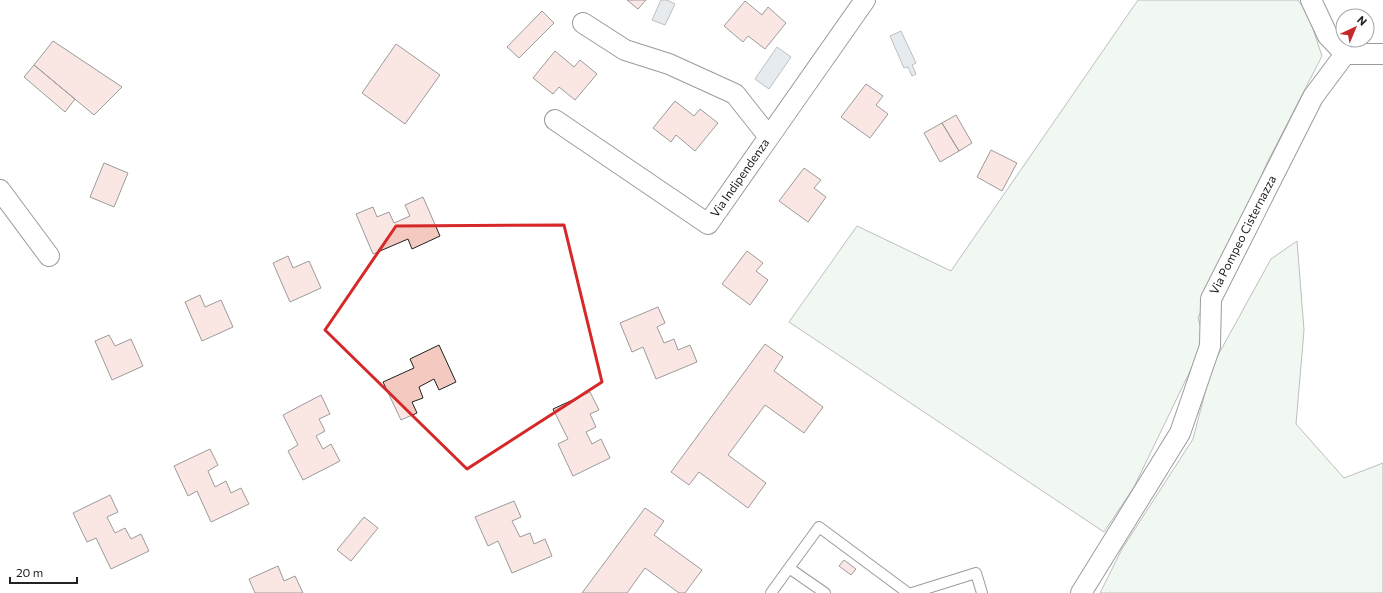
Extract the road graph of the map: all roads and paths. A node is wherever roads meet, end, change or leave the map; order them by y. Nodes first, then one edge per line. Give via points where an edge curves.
1 (865, 0) edge
2 (1312, 0) edge
3 (583, 23) dead end
4 (1344, 54) junction
5 (1383, 54) edge
6 (555, 120) dead end
7 (770, 137) junction
8 (0, 190) edge
9 (49, 256) dead end
10 (789, 568) junction
11 (771, 593) edge
12 (825, 593) edge
13 (908, 593) edge
14 (912, 593) edge
15 (982, 593) edge
16 (1081, 593) edge

1 - 7 street, Via Indipendenza
2 - 4 street via 1328,36
3 - 7 street via 625,50 669,64 736,94
4 - 5 street
4 - 16 street, Via Pompeo Cisternazza via 1313,97 1211,299 1210,346 1180,433
6 - 7 street, Via Indipendenza via 708,224
8 - 9 street
10 - 11 lane
10 - 12 lane
10 - 13 lane via 819,527
14 - 15 lane via 976,573

